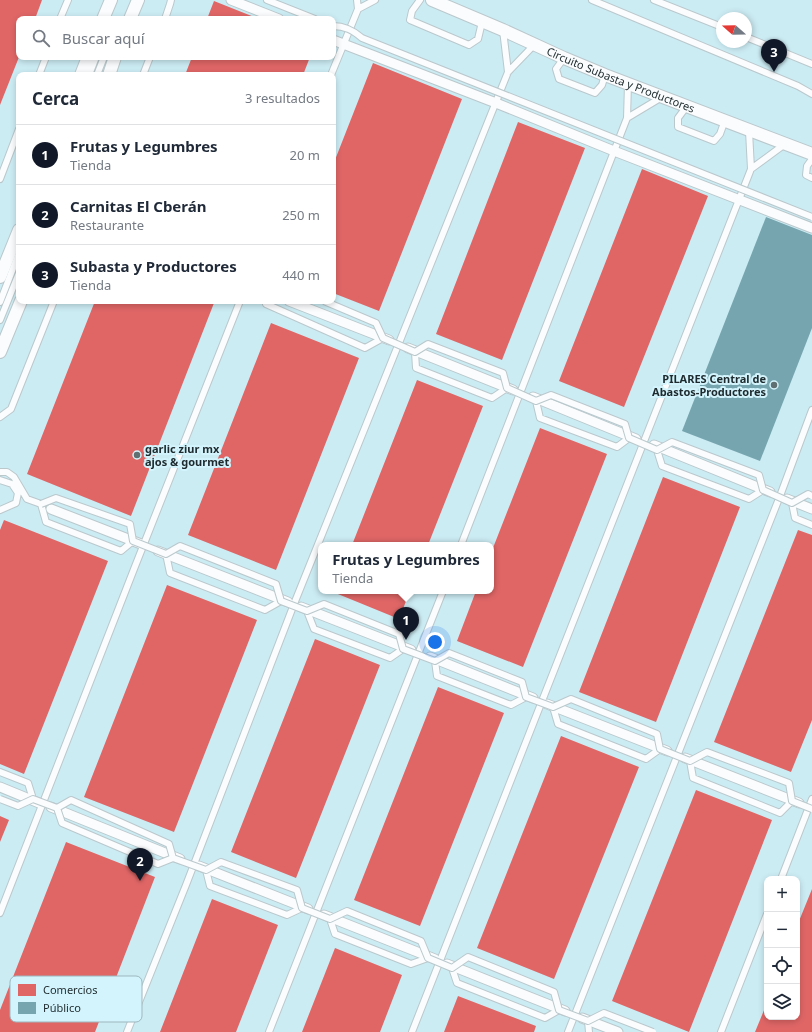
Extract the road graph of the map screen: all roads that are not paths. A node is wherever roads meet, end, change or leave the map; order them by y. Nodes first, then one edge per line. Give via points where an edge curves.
1 (68, 0) edge
2 (110, 0) edge
3 (138, 0) edge
4 (171, 0) edge
5 (231, 0) edge
6 (267, 0) edge
7 (357, 0) edge
8 (375, 0) edge
9 (420, 0) edge
10 (432, 0) edge
11 (592, 0) edge
12 (654, 0) edge
13 (358, 9) junction
14 (61, 16) edge
15 (104, 16) edge
16 (131, 16) edge
17 (165, 16) edge
18 (272, 16) edge
19 (307, 16) edge
20 (482, 22) junction
21 (336, 26) edge
22 (716, 26) edge
23 (503, 30) junction
24 (752, 39) edge
25 (336, 41) edge
26 (344, 44) junction
27 (535, 44) junction
28 (564, 58) junction
29 (45, 60) edge
30 (87, 60) edge
31 (95, 60) edge
32 (103, 60) edge
33 (114, 60) edge
34 (149, 60) edge
35 (812, 64) edge
36 (40, 72) edge
37 (82, 72) edge
38 (90, 72) edge
39 (97, 72) edge
40 (110, 72) edge
41 (144, 72) edge
42 (332, 72) edge
43 (508, 72) junction
44 (605, 75) junction
45 (628, 84) junction
46 (812, 94) edge
47 (662, 97) junction
48 (496, 103) junction
49 (687, 106) junction
50 (627, 118) junction
51 (725, 120) junction
52 (749, 131) junction
53 (16, 137) edge
54 (786, 144) junction
55 (614, 151) junction
56 (812, 154) edge
57 (812, 159) edge
58 (751, 169) junction
59 (812, 178) edge
60 (0, 179) edge
61 (739, 199) junction
62 (812, 217) edge
63 (812, 228) edge
64 (16, 237) edge
65 (16, 262) edge
66 (0, 277) edge
67 (16, 280) edge
68 (0, 302) edge
69 (20, 304) edge
70 (53, 304) edge
71 (239, 304) edge
72 (266, 304) edge
73 (297, 304) edge
74 (331, 304) edge
75 (0, 320) edge
76 (383, 338) junction
77 (399, 344) junction
78 (0, 352) edge
79 (415, 352) junction
80 (507, 388) junction
81 (521, 393) junction
82 (536, 401) junction
83 (812, 410) edge
84 (0, 418) edge
85 (629, 438) junction
86 (644, 442) junction
87 (657, 450) junction
88 (0, 472) edge
89 (0, 480) edge
90 (763, 490) junction
91 (780, 496) junction
92 (812, 496) edge
93 (792, 503) junction
94 (41, 504) junction
95 (51, 509) dead end
96 (812, 509) edge
97 (0, 510) edge
98 (812, 525) edge
99 (133, 541) junction
100 (319, 542) edge
101 (462, 542) edge
102 (143, 545) junction
103 (318, 545) edge
104 (166, 554) junction
105 (442, 594) edge
106 (281, 601) junction
107 (294, 604) junction
108 (307, 611) junction
109 (403, 649) junction
110 (418, 653) junction
111 (435, 661) junction
112 (526, 697) junction
113 (542, 702) junction
114 (553, 707) junction
115 (660, 749) junction
116 (677, 755) junction
117 (690, 761) junction
118 (0, 772) edge
119 (0, 787) edge
120 (0, 799) edge
121 (33, 799) junction
122 (792, 801) junction
123 (42, 804) junction
124 (811, 806) edge
125 (57, 808) junction
126 (173, 858) junction
127 (193, 864) junction
128 (206, 870) junction
129 (782, 876) edge
130 (302, 908) junction
131 (315, 912) junction
132 (0, 913) edge
133 (330, 919) junction
134 (764, 922) edge
135 (428, 958) junction
136 (440, 961) junction
137 (452, 968) junction
138 (142, 994) edge
139 (559, 1010) junction
140 (575, 1015) junction
141 (588, 1021) junction
142 (131, 1022) edge
143 (127, 1032) edge
144 (269, 1032) edge
145 (412, 1032) edge
146 (568, 1032) edge
147 (589, 1032) edge
148 (618, 1032) edge
149 (653, 1032) edge
150 (721, 1032) edge

1 - 14 lane
2 - 15 street
3 - 16 street
4 - 17 lane
5 - 18 street
6 - 19 lane
7 - 13 lane
8 - 13 lane
9 - 20 lane via 412,11 410,20 469,45 478,38
10 - 20 street, Circuito Subasta y Productores
11 - 46 lane
12 - 22 lane
13 - 26 lane
20 - 23 street, Circuito Subasta y Productores
21 - 62 lane, bridge via 344,26 362,38
23 - 27 street, Circuito Subasta y Productores
23 - 43 lane
24 - 35 lane
25 - 26 street
26 - 42 lane
26 - 48 street
27 - 28 street, Circuito Subasta y Productores
27 - 43 lane
28 - 44 street, Circuito Subasta y Productores
28 - 44 lane via 556,69 559,79 595,93 602,85
29 - 36 lane
30 - 37 street
31 - 38 lane
32 - 39 lane
33 - 40 street
34 - 41 lane
43 - 48 lane
44 - 45 street, Circuito Subasta y Productores
45 - 47 street, Circuito Subasta y Productores
45 - 50 lane
47 - 49 street, Circuito Subasta y Productores
47 - 50 lane
48 - 55 street
48 - 77 lane
49 - 51 street, Circuito Subasta y Productores
49 - 51 lane via 678,118 678,127 714,141 720,134
50 - 55 lane
51 - 52 street, Circuito Subasta y Productores
52 - 54 street, Circuito Subasta y Productores
52 - 58 lane
53 - 60 lane
54 - 56 street, Circuito Subasta y Productores
54 - 58 lane
55 - 61 street
55 - 81 lane
57 - 59 lane via 807,166 806,175
58 - 61 lane
61 - 63 street
61 - 86 lane
64 - 66 street
65 - 68 lane
67 - 75 lane
69 - 78 street
70 - 84 lane via 11,409
71 - 102 lane
72 - 76 lane via 365,348
73 - 77 street
74 - 76 lane, bridge via 376,323
76 - 79 lane, bridge
77 - 81 street
77 - 100 lane
79 - 80 lane, bridge via 428,344 503,373
79 - 80 lane via 416,368 492,398
80 - 82 lane, bridge
81 - 86 street
81 - 101 lane
82 - 85 lane, bridge via 551,395 625,424
82 - 85 lane via 540,418 617,447
83 - 91 lane
85 - 87 lane, bridge
86 - 91 street
86 - 113 lane
87 - 90 lane, bridge via 672,442 759,475
87 - 90 lane via 662,466 669,469 749,499
88 - 94 lane via 7,472 14,477 27,499
89 - 97 lane via 12,484 18,493 16,503
90 - 93 lane, bridge
91 - 96 street
91 - 116 lane
92 - 93 lane, bridge via 808,494
93 - 98 lane via 795,518
94 - 99 lane, bridge via 56,498 130,524
94 - 99 lane via 46,522 121,551
95 - 102 street
99 - 104 lane, bridge
102 - 107 street
102 - 123 lane
103 - 107 lane
104 - 106 lane, bridge via 180,546 276,584
104 - 106 lane via 170,573 265,610
105 - 110 lane
106 - 108 lane, bridge
107 - 110 street
107 - 127 lane
108 - 109 lane, bridge via 324,604 400,634
108 - 109 lane via 314,629 390,658
109 - 111 lane, bridge
110 - 113 street
110 - 131 lane
111 - 112 lane, bridge via 449,653 522,682
111 - 112 lane via 436,676 443,679 511,705
112 - 114 lane, bridge
113 - 116 street
113 - 136 lane
114 - 115 lane, bridge via 571,699 657,734
114 - 115 lane via 558,724 646,759
115 - 117 lane, bridge
116 - 124 street
116 - 140 lane
117 - 122 lane, bridge via 707,752 789,783
117 - 122 lane via 693,778 780,813
118 - 121 lane via 28,783
119 - 123 street
120 - 121 lane, bridge via 18,806
121 - 125 lane, bridge
122 - 124 lane, bridge
123 - 127 street
123 - 132 lane
124 - 129 lane
125 - 126 lane, bridge via 62,823 158,864
125 - 126 lane, bridge via 70,800 169,844
126 - 128 lane, bridge
127 - 131 street
127 - 138 lane
128 - 130 lane via 210,886 287,915
128 - 130 lane, bridge via 221,862 297,890
130 - 133 lane, bridge
131 - 136 street
131 - 144 lane
133 - 135 lane via 335,934 397,959 411,964
133 - 135 lane, bridge via 346,911 421,941
134 - 150 lane
135 - 137 lane, bridge
136 - 140 street
136 - 145 lane
137 - 139 lane via 457,983 545,1018
137 - 139 lane, bridge via 468,957 554,992
139 - 141 lane, bridge
140 - 146 lane
140 - 148 street
141 - 147 lane
141 - 149 lane, bridge via 604,1013
142 - 143 lane

